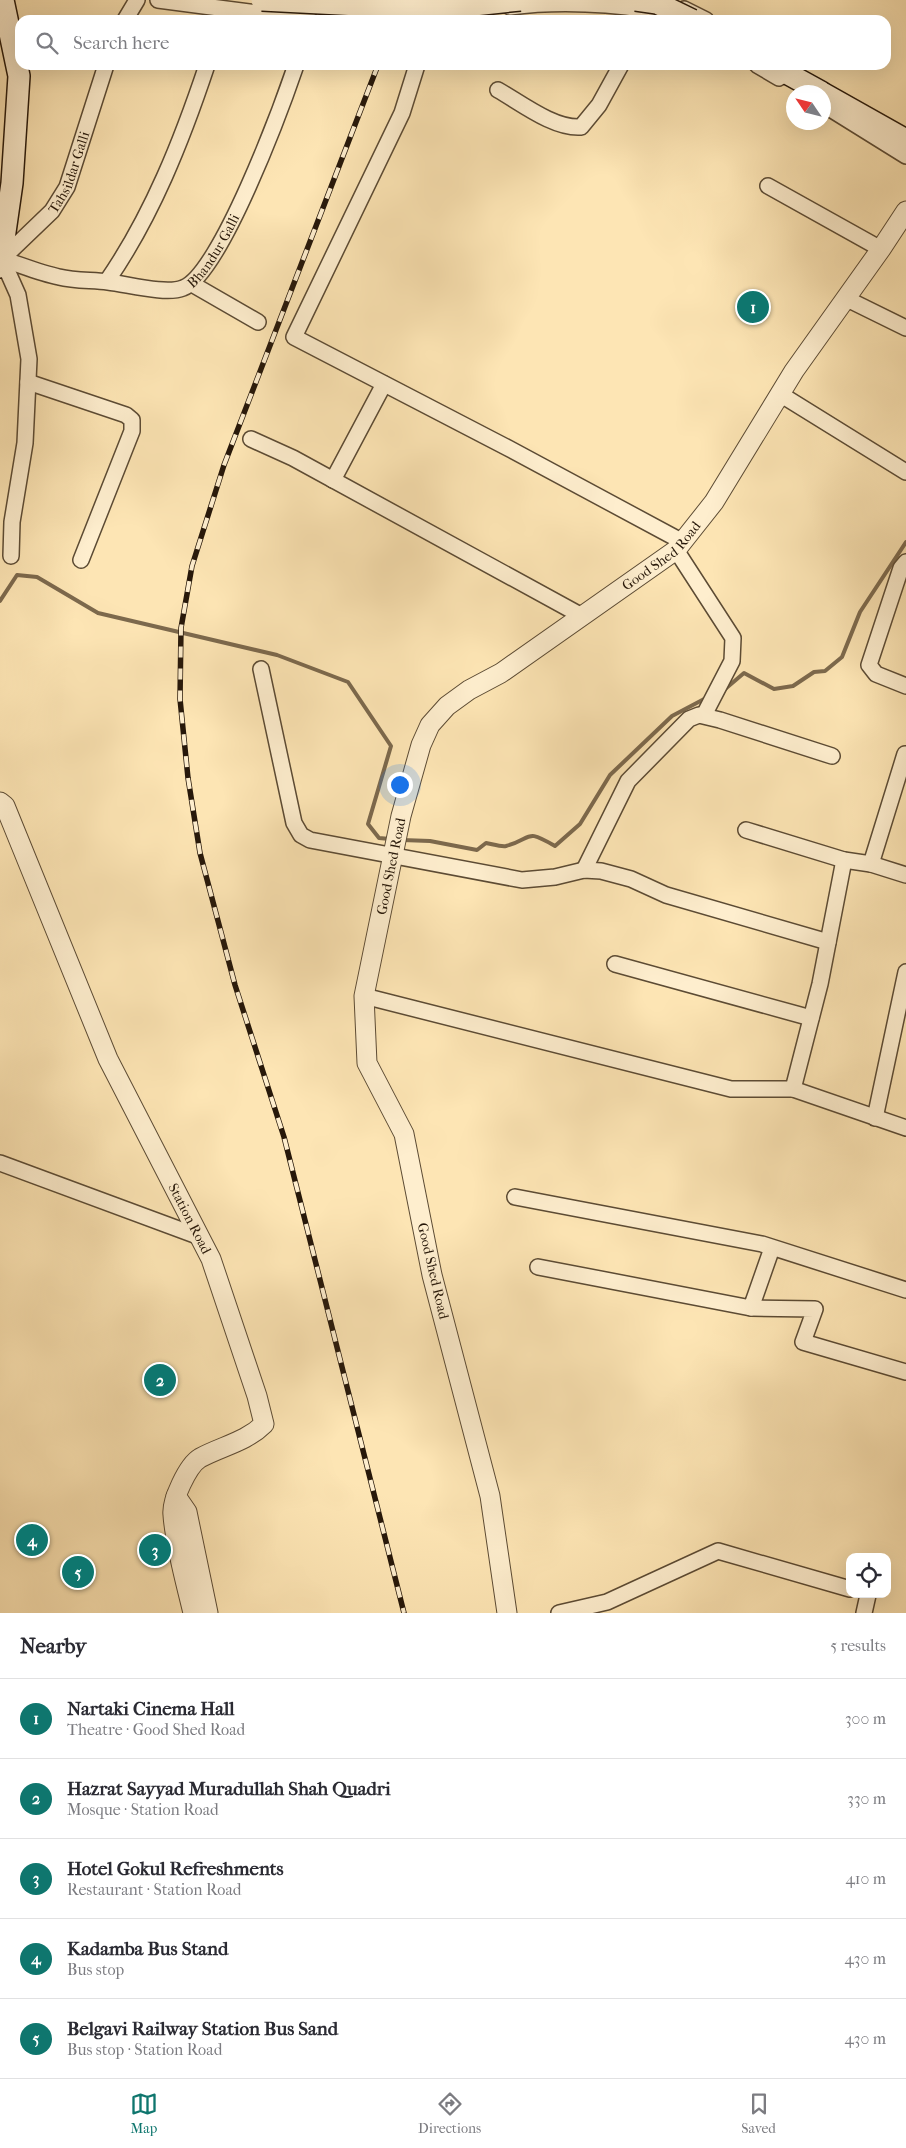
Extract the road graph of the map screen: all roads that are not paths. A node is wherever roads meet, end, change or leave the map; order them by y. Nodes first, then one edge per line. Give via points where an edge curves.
1 (3, 0) edge
2 (137, 0) edge
3 (158, 0) edge
4 (262, 0) edge
5 (316, 0) edge
6 (429, 0) edge
7 (520, 0) edge
8 (667, 0) edge
9 (646, 8) edge
10 (224, 14) edge
11 (129, 15) edge
12 (238, 15) edge
13 (312, 15) edge
14 (428, 15) edge
15 (460, 15) edge
16 (662, 15) edge
17 (682, 15) edge
18 (696, 15) edge
19 (15, 57) edge
20 (18, 70) edge
21 (104, 70) edge
22 (205, 70) edge
23 (294, 70) edge
24 (415, 70) edge
25 (618, 70) edge
26 (766, 70) edge
27 (781, 70) edge
28 (801, 70) edge
29 (791, 85) edge
30 (808, 85) edge
31 (498, 90) dead end
32 (831, 98) edge
33 (831, 109) edge
34 (906, 129) edge
35 (906, 140) edge
36 (906, 156) edge
37 (6, 181) edge
38 (768, 186) dead end
39 (906, 211) edge
40 (881, 249) junction
41 (0, 262) edge
42 (107, 282) junction
43 (192, 284) junction
44 (845, 298) junction
45 (258, 322) dead end
46 (906, 328) edge
47 (28, 382) junction
48 (384, 384) junction
49 (780, 394) junction
50 (251, 439) dead end
51 (906, 472) edge
52 (333, 480) junction
53 (679, 546) junction
54 (11, 556) dead end
55 (81, 560) dead end
56 (906, 562) edge
57 (582, 616) junction
58 (261, 669) dead end
59 (906, 686) edge
60 (704, 715) junction
61 (905, 754) edge
62 (832, 756) dead end
63 (0, 802) edge
64 (746, 830) dead end
65 (395, 844) junction
66 (844, 860) junction
67 (870, 864) junction
68 (584, 870) junction
69 (906, 875) edge
70 (828, 942) junction
71 (615, 964) dead end
72 (906, 972) edge
73 (364, 996) junction
74 (811, 1018) junction
75 (793, 1090) junction
76 (875, 1118) junction
77 (906, 1128) edge
78 (0, 1163) edge
79 (515, 1197) dead end
80 (200, 1237) junction
81 (772, 1248) junction
82 (538, 1267) dead end
83 (906, 1290) edge
84 (751, 1308) junction
85 (906, 1372) edge
86 (176, 1496) junction
87 (846, 1588) edge
88 (867, 1598) edge
89 (193, 1613) edge
90 (208, 1613) edge
91 (507, 1613) edge
92 (559, 1613) edge
93 (864, 1613) edge

1 - 19 main road
2 - 11 street
3 - 10 street
4 - 7 main road, bridge via 436,9
5 - 13 street
6 - 14 street
8 - 18 street
9 - 15 street via 563,2
9 - 16 street
9 - 17 main road, bridge via 657,3
10 - 12 street
20 - 37 main road
21 - 41 street, Tahsildar Galli via 67,187 52,211
22 - 42 street via 157,193 129,250
23 - 43 street, Bhandur Galli via 275,125 225,235
24 - 48 street via 402,113 294,337
25 - 31 street via 599,105 581,126 569,128
26 - 29 street
27 - 30 main road
28 - 34 street
32 - 35 main road
33 - 36 street
37 - 41 main road
38 - 40 street
39 - 40 street, Good Shed Road
40 - 44 street, Good Shed Road
41 - 42 street, Bhandur Galli via 60,277
41 - 47 street via 18,295 28,359
42 - 43 street, Bhandur Galli via 150,289 181,289
43 - 45 street
44 - 46 street
44 - 49 street, Good Shed Road
47 - 54 street via 25,443 12,522
47 - 55 street via 126,415 132,420 132,431
48 - 52 street
48 - 53 street
49 - 51 street
49 - 53 street, Good Shed Road via 714,502
50 - 52 street
52 - 57 street
53 - 57 street, Good Shed Road
53 - 60 street via 733,638 732,661
56 - 59 street via 901,568 869,665 876,674
57 - 65 street, Good Shed Road via 502,673 469,690 430,725 421,745
58 - 65 street via 294,823 301,835 316,842
60 - 62 street
60 - 68 street via 683,723 628,781
61 - 67 street
63 - 80 street, Station Road via 5,806 108,1059
64 - 66 street
65 - 68 street via 522,880
65 - 73 street, Good Shed Road
66 - 67 street
66 - 70 street
67 - 69 street
68 - 70 street via 631,879 666,895
70 - 74 street
71 - 74 street
72 - 76 street
73 - 75 street via 732,1089
73 - 91 street, Good Shed Road via 368,1063 404,1134 432,1275 490,1496
74 - 75 street
75 - 76 street
76 - 77 street
78 - 80 street
79 - 81 street
80 - 86 street, Station Road via 211,1259 264,1424 253,1435 198,1459
81 - 83 street
81 - 84 street
82 - 84 street
84 - 85 street via 815,1309 803,1342
86 - 89 street, Station Road via 172,1514
86 - 90 street via 186,1512
87 - 92 street via 718,1551 607,1602
88 - 93 street

